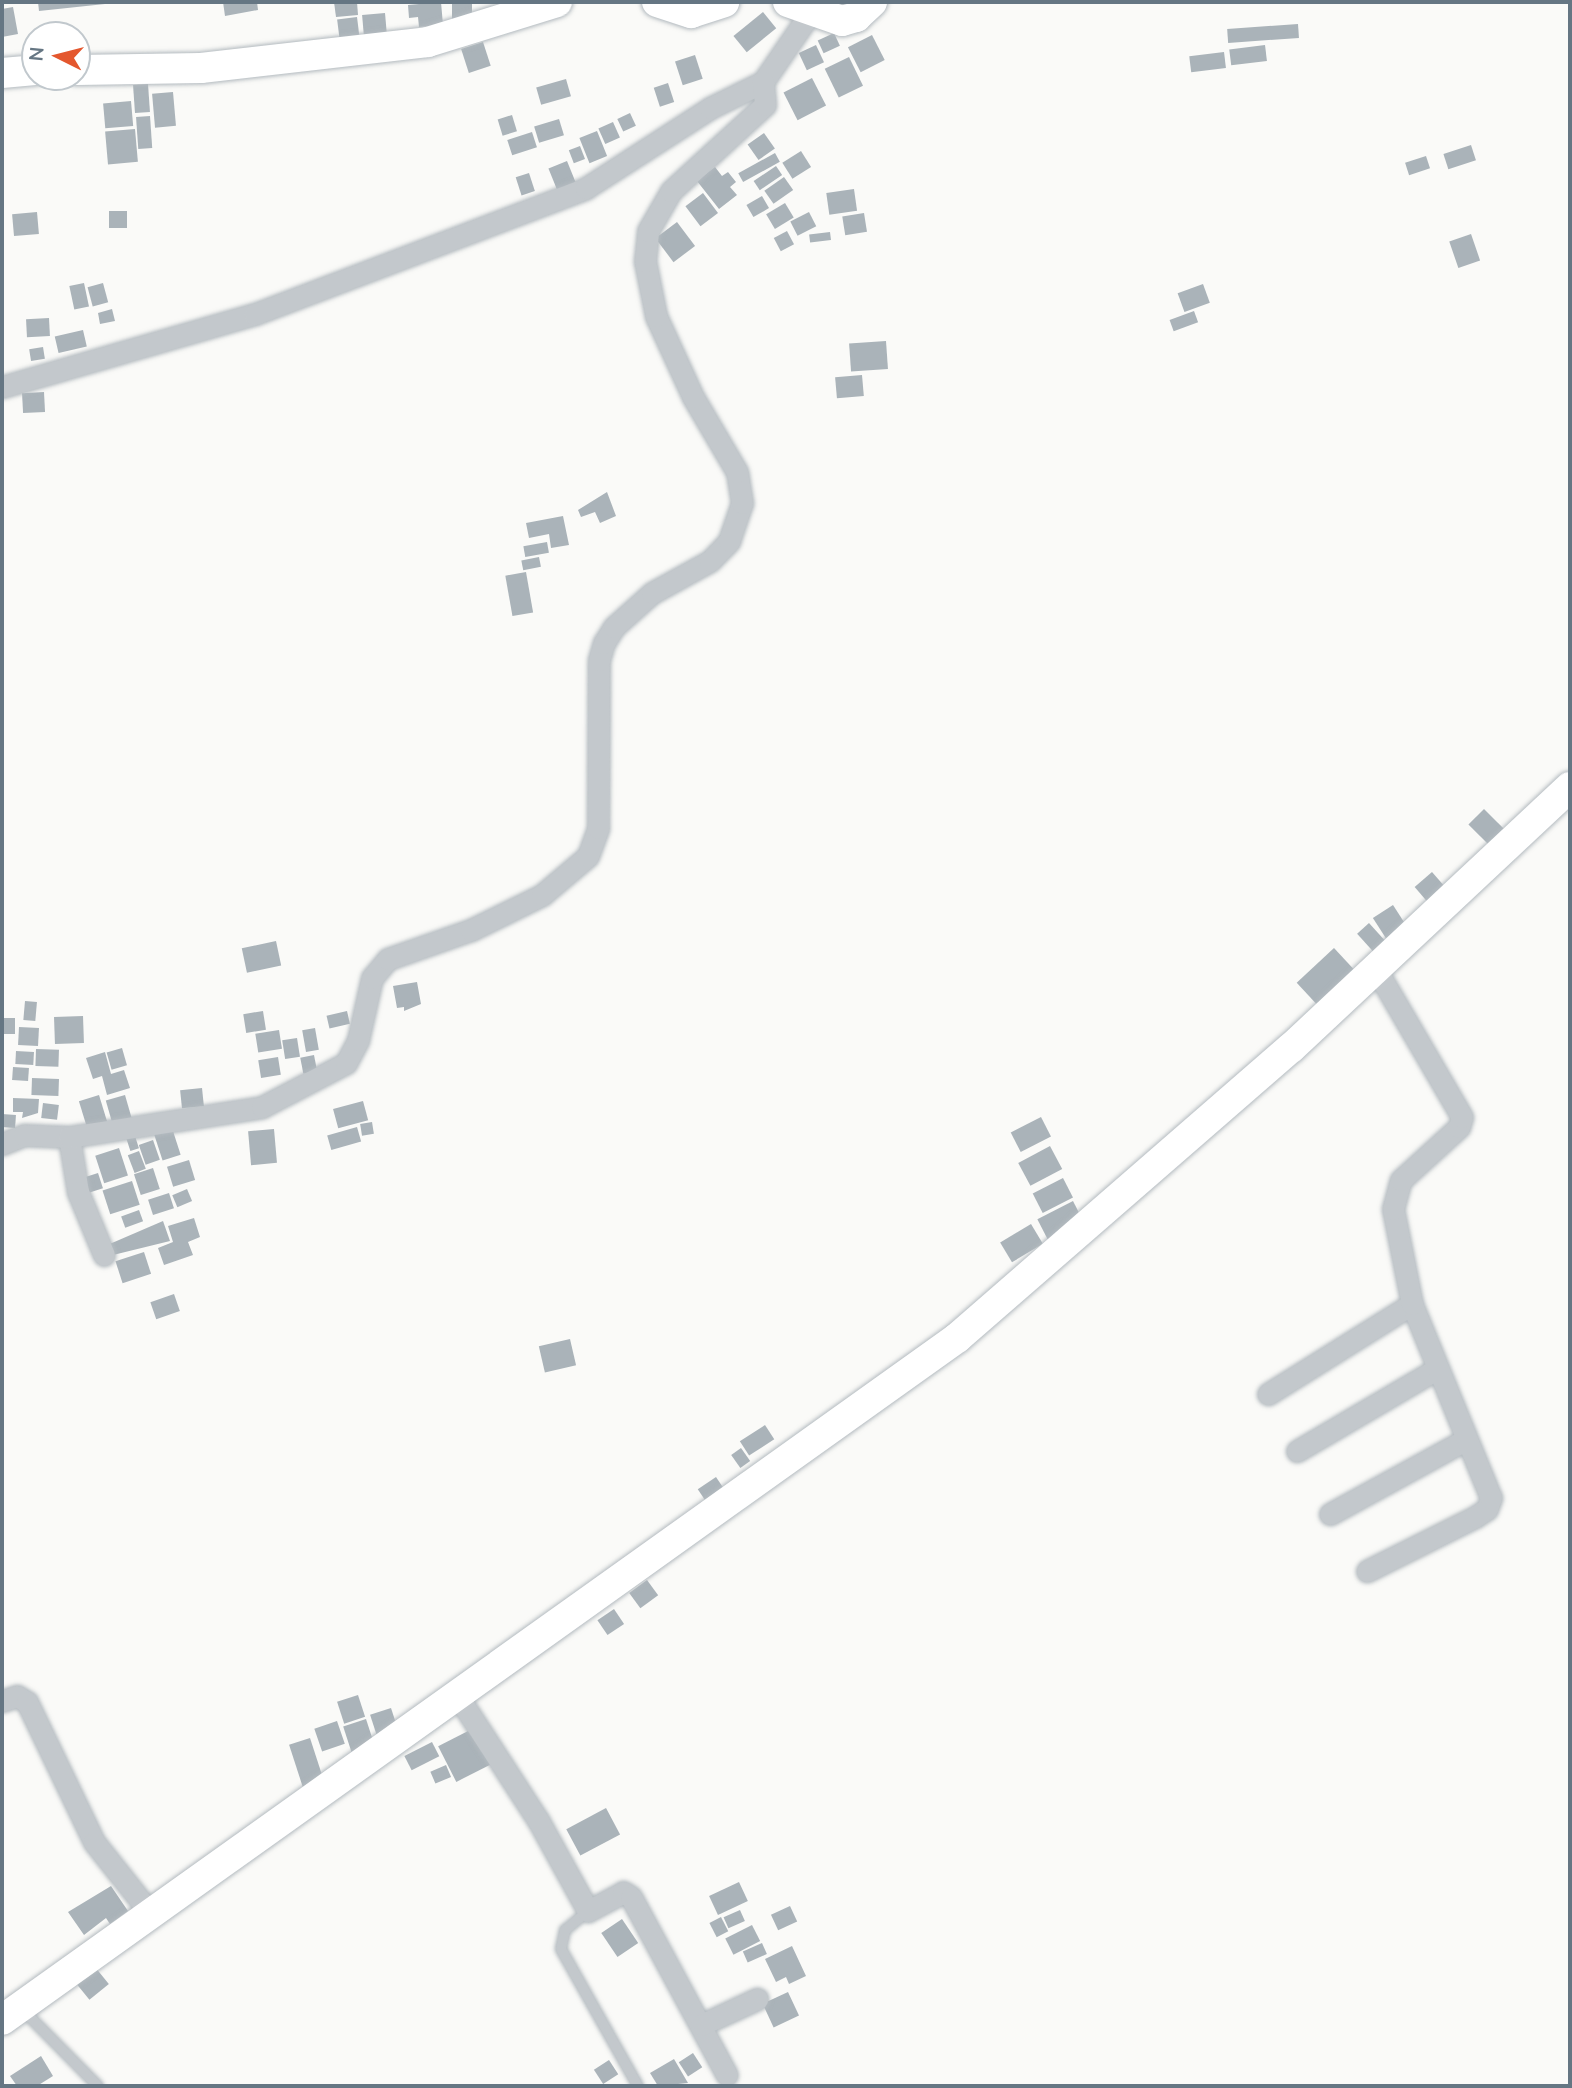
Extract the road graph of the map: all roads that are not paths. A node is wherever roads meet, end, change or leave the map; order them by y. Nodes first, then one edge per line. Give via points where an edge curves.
1 (557, 2) edge
2 (657, 2) edge
3 (724, 2) edge
4 (872, 2) edge
5 (799, 7) edge
6 (91, 70) edge
7 (21, 71) edge
8 (2, 73) edge
9 (763, 82) junction
10 (2, 387) edge
11 (1570, 787) edge
12 (1376, 969) junction
13 (69, 1137) junction
14 (2, 1144) edge
15 (104, 1255) dead end
16 (1412, 1304) junction
17 (1435, 1370) junction
18 (1268, 1394) dead end
19 (1465, 1440) junction
20 (1297, 1451) dead end
21 (1330, 1514) dead end
22 (1367, 1571) dead end
23 (457, 1695) junction
24 (2, 1701) edge
25 (588, 1911) junction
26 (151, 1914) junction
27 (757, 1999) dead end
28 (11, 2013) edge
29 (701, 2025) junction
30 (727, 2075) dead end
31 (99, 2086) edge
32 (638, 2086) edge

1 - 6 street via 428,42 201,68
2 - 3 street via 691,13
4 - 5 street via 846,20
5 - 9 street
7 - 8 street
9 - 10 street via 710,108 586,188 255,314
9 - 13 street via 765,106 671,191 648,231 645,261 656,316 693,397 737,472 742,503 729,541 710,561 652,593 614,627 604,643 598,703 598,828 588,856 542,895 471,930 388,959 372,978 355,1048 340,1068 249,1111
11 - 12 street
12 - 16 street via 1462,1116 1460,1127 1411,1169 1393,1195 1395,1227
12 - 23 street via 957,1338
13 - 14 street via 24,1135
13 - 15 street via 78,1192
16 - 17 street
16 - 18 street
17 - 19 street
17 - 20 street
19 - 21 street
19 - 22 street via 1490,1494 1489,1507
23 - 25 street via 532,1811
23 - 26 street
24 - 26 street via 17,1696 27,1702 94,1842
25 - 29 street via 629,1894
25 - 32 lane via 565,1930 561,1949
26 - 28 street
27 - 29 street
28 - 31 lane
29 - 30 street

